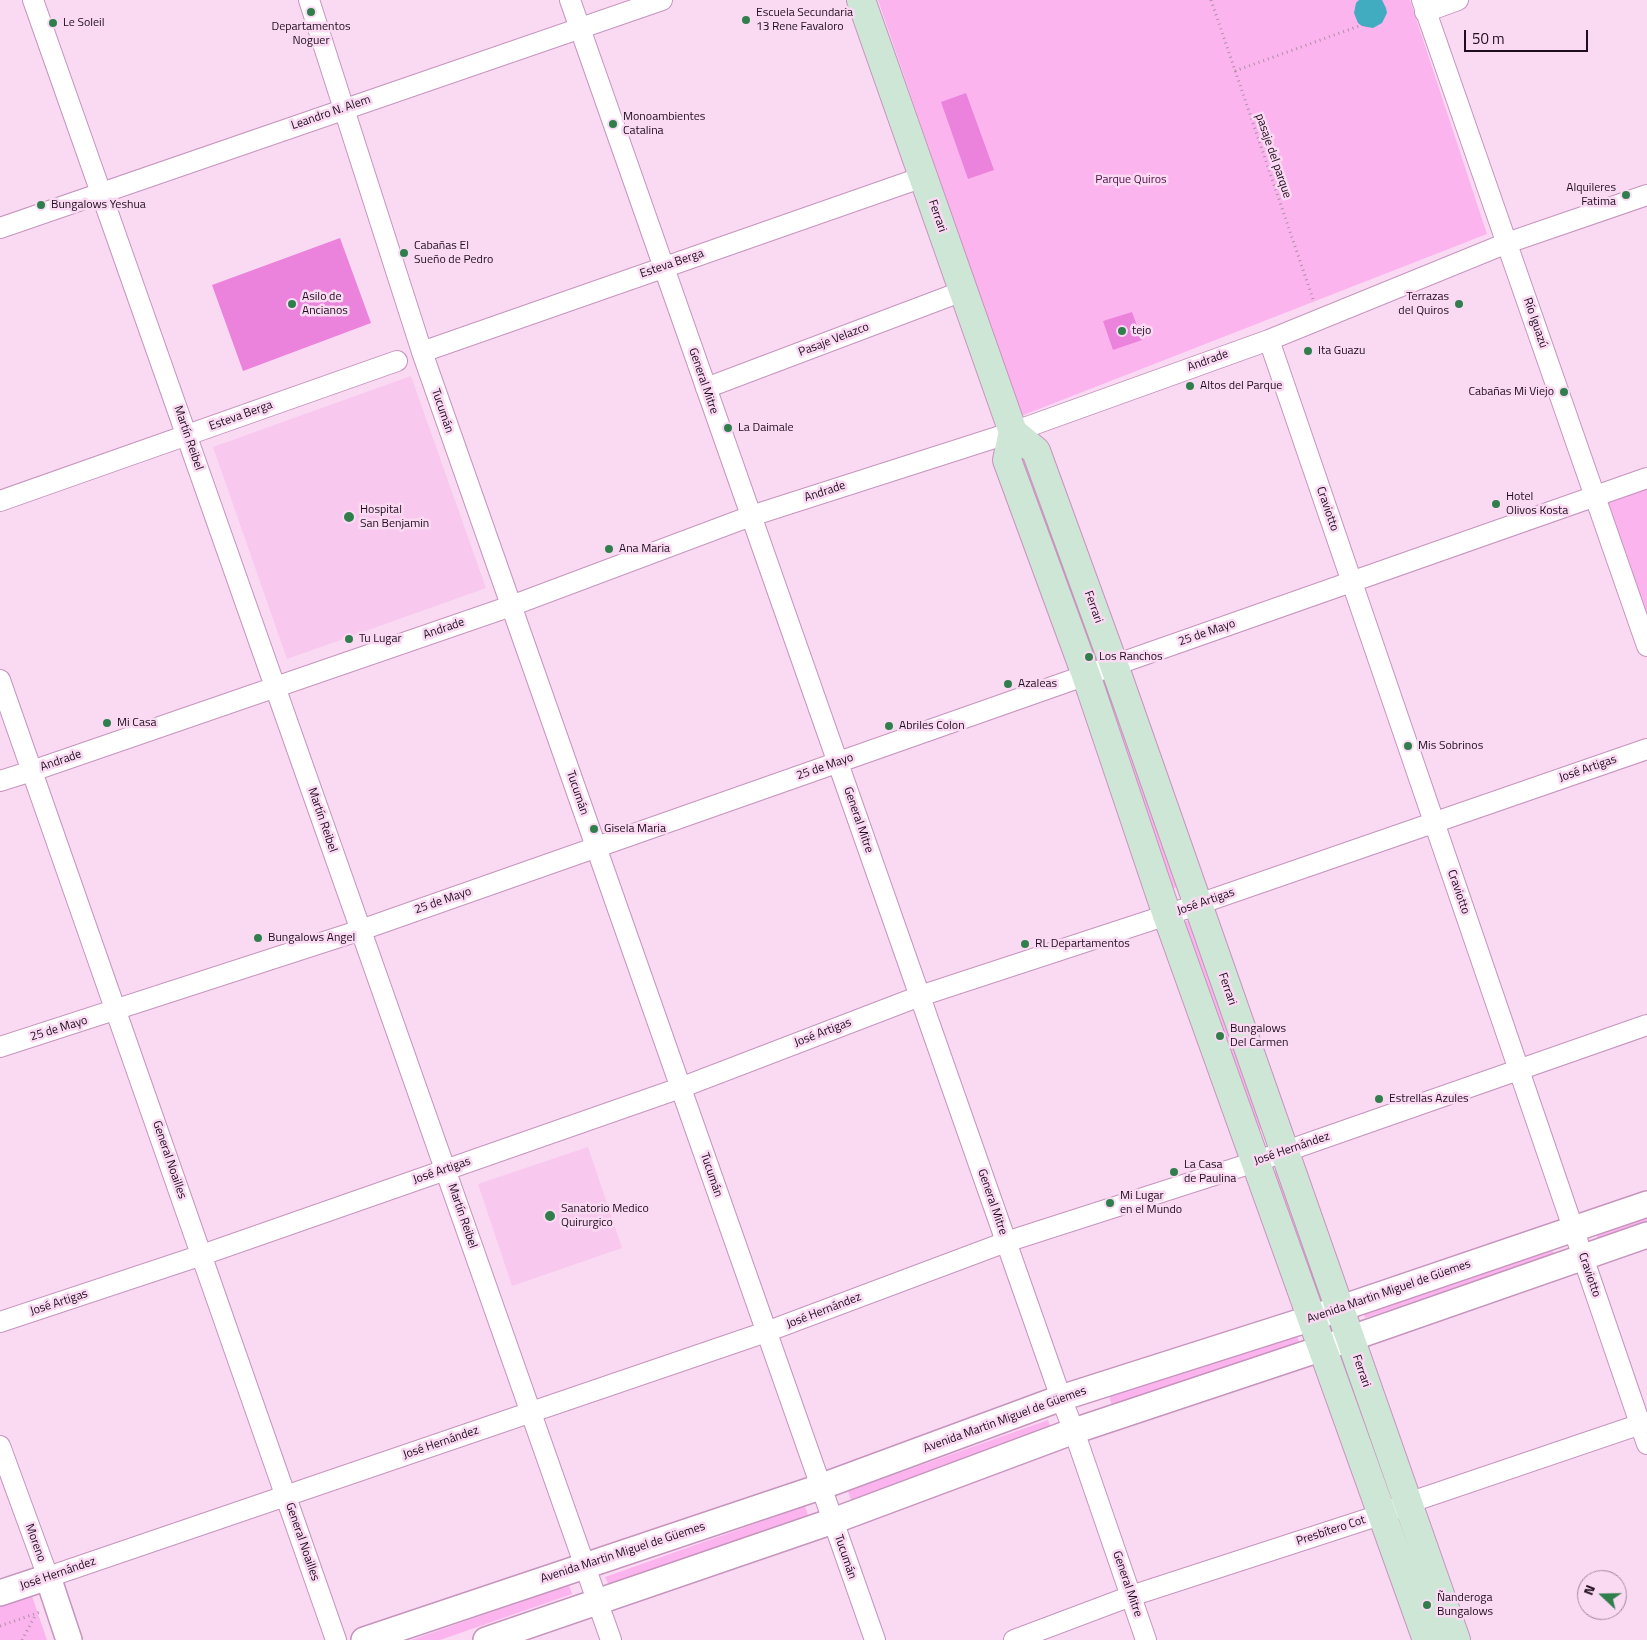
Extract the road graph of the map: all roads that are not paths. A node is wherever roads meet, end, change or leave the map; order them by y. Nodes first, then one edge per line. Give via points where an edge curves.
1 (33, 0) edge
2 (309, 0) edge
3 (570, 0) edge
4 (662, 0) edge
5 (861, 0) edge
6 (1458, 0) edge
7 (1424, 6) edge
8 (579, 28) junction
9 (344, 109) junction
10 (923, 178) junction
11 (101, 193) junction
12 (1647, 195) edge
13 (0, 228) edge
14 (1507, 243) junction
15 (663, 267) junction
16 (963, 292) junction
17 (1269, 340) junction
18 (422, 352) junction
19 (397, 361) dead end
20 (706, 388) junction
21 (1014, 432) junction
22 (187, 435) junction
23 (1647, 478) edge
24 (1595, 496) junction
25 (0, 501) edge
26 (751, 516) junction
27 (1352, 582) junction
28 (511, 606) junction
29 (1647, 646) edge
30 (1114, 665) junction
31 (1086, 675) junction
32 (0, 680) edge
33 (276, 687) junction
34 (1647, 749) edge
35 (838, 762) junction
36 (32, 771) junction
37 (0, 781) edge
38 (1434, 823) junction
39 (596, 847) junction
40 (1198, 904) junction
41 (1167, 915) junction
42 (361, 930) junction
43 (920, 996) junction
44 (116, 1011) junction
45 (1647, 1025) edge
46 (0, 1047) edge
47 (1519, 1070) junction
48 (680, 1088) junction
49 (1284, 1151) junction
50 (1255, 1162) junction
51 (446, 1170) junction
52 (1647, 1204) edge
53 (1573, 1229) junction
54 (1647, 1235) edge
55 (1006, 1242) junction
56 (202, 1255) junction
57 (1583, 1257) junction
58 (1340, 1309) junction
59 (1312, 1318) junction
60 (0, 1322) edge
61 (766, 1332) junction
62 (1350, 1339) junction
63 (1323, 1348) junction
64 (1061, 1398) junction
65 (531, 1412) junction
66 (1644, 1423) edge
67 (1074, 1431) junction
68 (1647, 1444) edge
69 (0, 1446) edge
70 (820, 1487) junction
71 (287, 1496) junction
72 (1408, 1504) junction
73 (1382, 1514) junction
74 (832, 1521) junction
75 (584, 1565) junction
76 (48, 1578) junction
77 (0, 1593) edge
78 (1131, 1596) junction
79 (597, 1601) junction
80 (69, 1640) edge
81 (336, 1640) edge
82 (364, 1640) edge
83 (486, 1640) edge
84 (611, 1640) edge
85 (874, 1640) edge
86 (1014, 1640) edge
87 (1146, 1640) edge
88 (1427, 1640) edge
89 (1456, 1640) edge

1 - 11 street, Martín Reibel
2 - 9 street, Tucumán
3 - 8 street, General Mitre
4 - 8 street, Leandro N. Alem
5 - 10 main road, Ferrari
6 - 7 street
7 - 14 street, Río Iguazú
8 - 9 street, Leandro N. Alem
8 - 15 street, General Mitre
9 - 11 street, Leandro N. Alem
9 - 18 street, Tucumán
10 - 15 street, Esteva Berga
10 - 16 main road, Ferrari
11 - 13 street, Leandro N. Alem
11 - 22 street, Martín Reibel
12 - 14 street, Andrade
14 - 17 street, Andrade
14 - 24 street, Río Iguazú
15 - 18 street, Esteva Berga
15 - 20 street, General Mitre
16 - 20 street, Pasaje Velazco
16 - 21 main road, Ferrari
17 - 21 street, Andrade
17 - 27 street, Craviotto
18 - 28 street, Tucumán
19 - 22 street, Esteva Berga
20 - 26 street, General Mitre
21 - 26 street, Andrade
21 - 30 main road, Ferrari via 1036,451
21 - 31 main road via 1008,460
22 - 25 street, Esteva Berga
22 - 33 street, Martín Reibel
23 - 24 street, 25 de Mayo
24 - 27 street, 25 de Mayo
24 - 29 street, Río Iguazú
26 - 28 street, Andrade
26 - 35 street, General Mitre
27 - 30 street, 25 de Mayo
27 - 38 street, Craviotto
28 - 33 street, Andrade
28 - 39 street, Tucumán
30 - 31 street, 25 de Mayo
30 - 40 main road, Ferrari
31 - 35 street, 25 de Mayo
31 - 41 main road
32 - 36 street, General Noailles
33 - 36 street, Andrade
33 - 42 street, Martín Reibel
34 - 38 street, José Artigas
35 - 39 street, 25 de Mayo
35 - 43 street, General Mitre
36 - 37 street, Andrade
36 - 44 street, General Noailles
38 - 40 street, José Artigas
38 - 47 street, Craviotto
39 - 42 street, 25 de Mayo
39 - 48 street, Tucumán
40 - 41 street, José Artigas
40 - 49 main road, Ferrari
41 - 43 street, José Artigas
41 - 50 main road
42 - 44 street, 25 de Mayo
42 - 51 street, Martín Reibel
43 - 48 street, José Artigas
43 - 55 street, General Mitre
44 - 46 street, 25 de Mayo
44 - 56 street, General Noailles
45 - 47 street, José Hernández
47 - 49 street, José Hernández
47 - 53 street, Craviotto
48 - 51 street, José Artigas
48 - 61 street, Tucumán
49 - 50 street, José Hernández
49 - 58 main road, Ferrari
50 - 55 street, José Hernández
50 - 59 main road
51 - 56 street, José Artigas
51 - 65 street, Martín Reibel
52 - 53 street, Avenida Martin Miguel de Güemes
53 - 57 street, Craviotto
53 - 58 street, Avenida Martin Miguel de Güemes
54 - 57 street
55 - 61 street, José Hernández
55 - 64 street, General Mitre
56 - 60 street, José Artigas
56 - 71 street, General Noailles
57 - 62 street
57 - 66 street, Craviotto
58 - 59 street, Avenida Martin Miguel de Güemes
58 - 62 main road, Ferrari
59 - 63 main road
59 - 64 street, Avenida Martin Miguel de Güemes
61 - 65 street, José Hernández
61 - 70 street, Tucumán
62 - 63 street
62 - 72 main road, Ferrari
63 - 67 street
63 - 73 main road
64 - 67 street, General Mitre
64 - 70 street, Avenida Martin Miguel de Güemes
65 - 71 street, José Hernández
65 - 75 street, Martín Reibel
66 - 68 street, Craviotto
66 - 72 street, Presbítero Cot
67 - 74 street
67 - 78 street, General Mitre
69 - 76 street, Moreno
70 - 74 street, Tucumán
70 - 75 street, Avenida Martin Miguel de Güemes
71 - 76 street, José Hernández
71 - 81 street, General Noailles
72 - 73 street, Presbítero Cot
72 - 89 main road, Ferrari
73 - 78 street, Presbítero Cot
73 - 88 main road
74 - 79 street
74 - 85 street, Tucumán
75 - 79 street, Martín Reibel
75 - 82 street, Avenida Martin Miguel de Güemes
76 - 77 street, José Hernández
76 - 80 street, Moreno via 47,1610
78 - 86 street, Presbítero Cot
78 - 87 street, General Mitre
79 - 83 street
79 - 84 street, Martín Reibel

